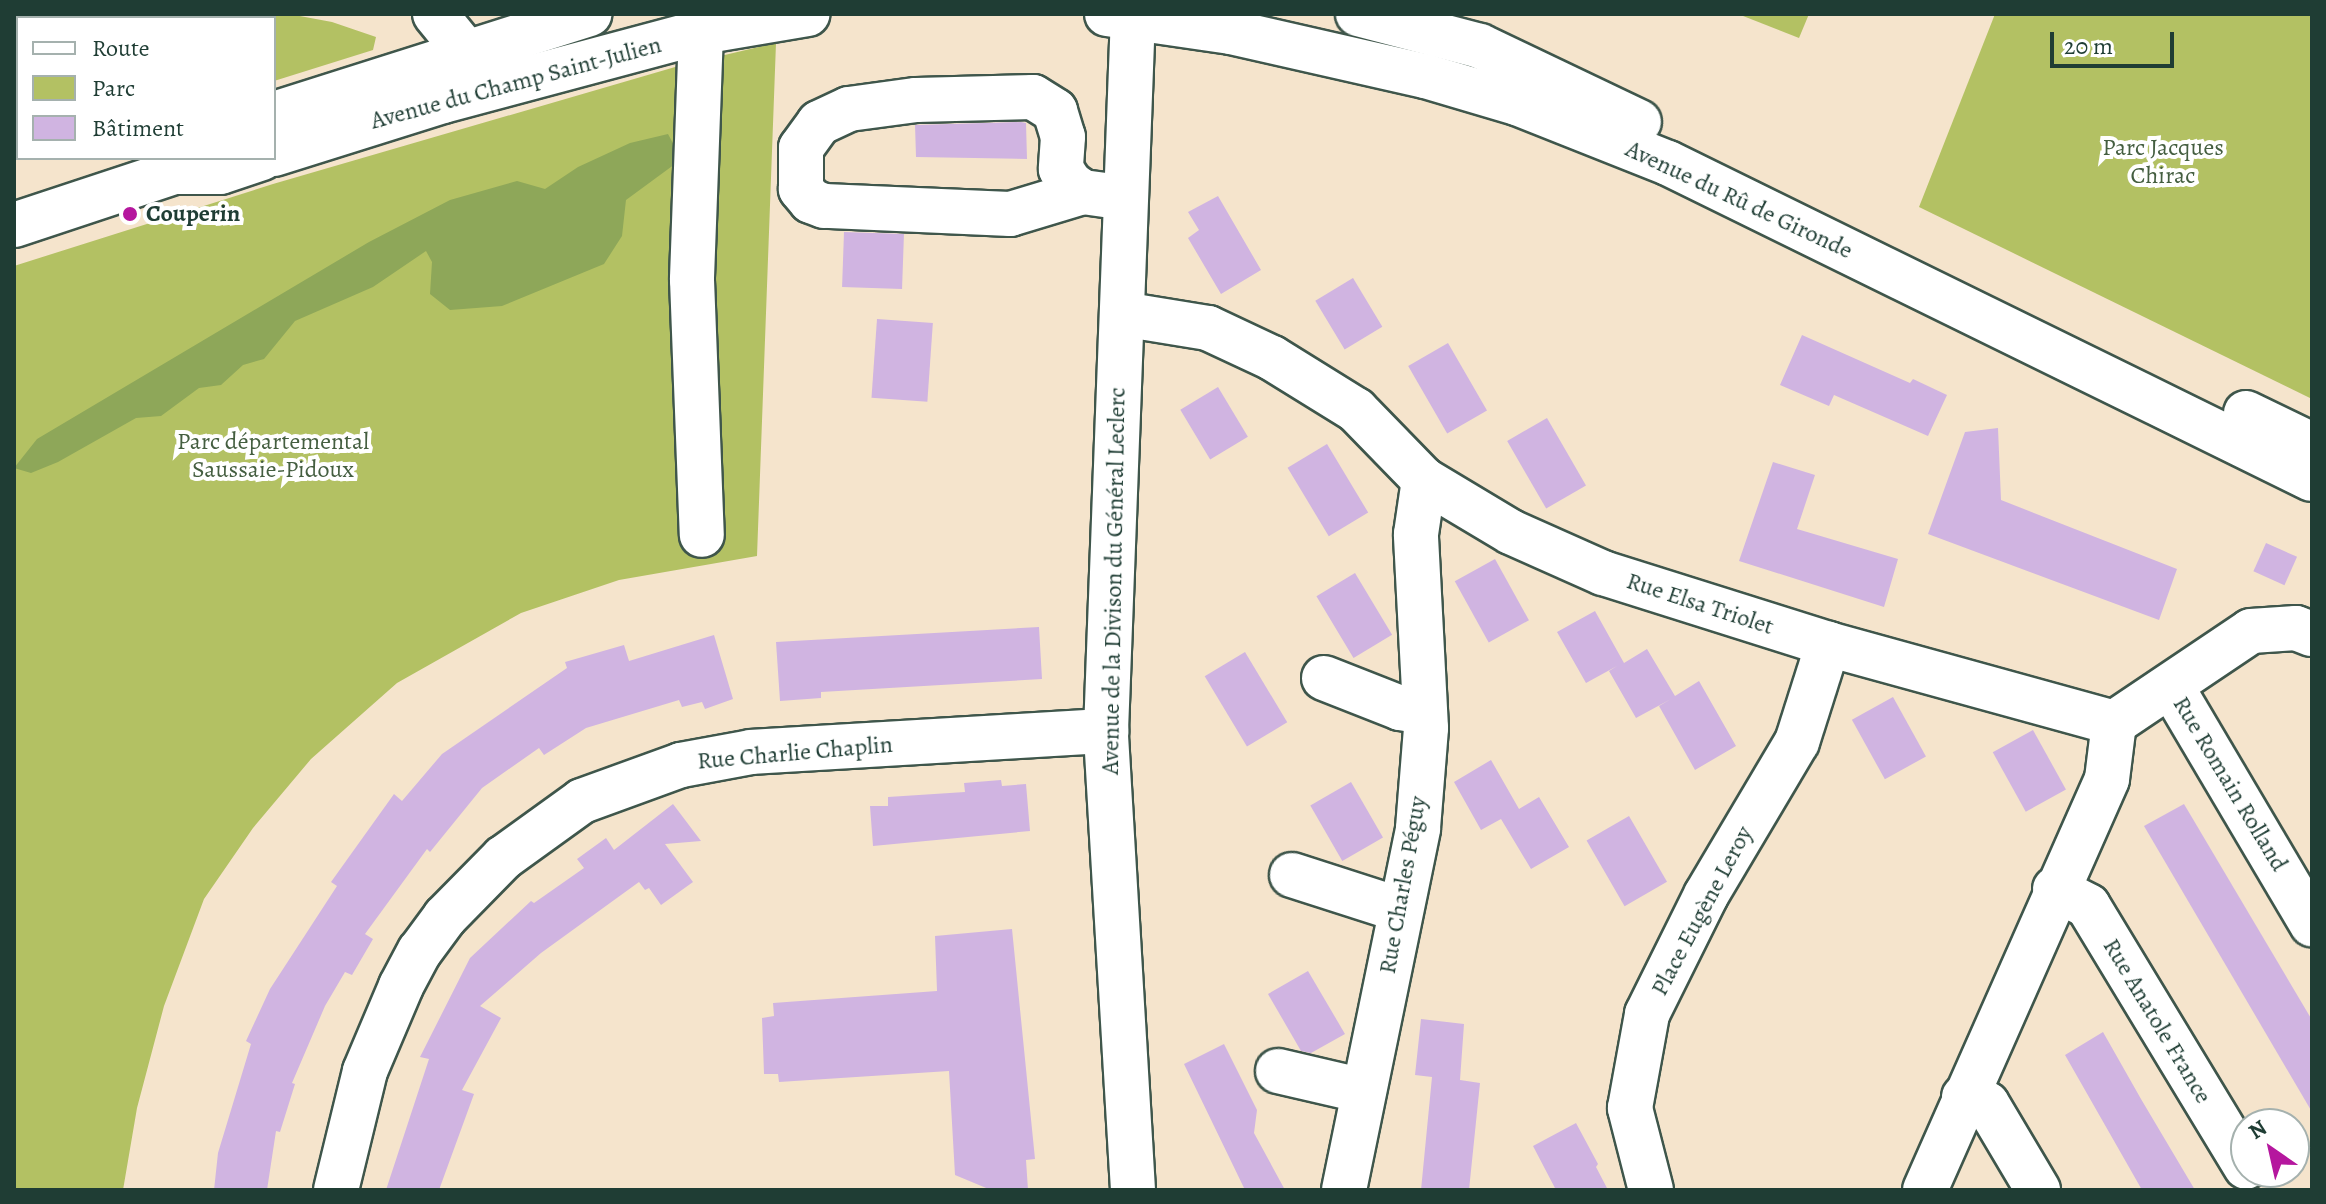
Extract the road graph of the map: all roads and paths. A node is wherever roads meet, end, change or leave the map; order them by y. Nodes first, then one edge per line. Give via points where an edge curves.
1 (435, 14) edge
2 (590, 14) edge
3 (807, 14) edge
4 (1358, 14) edge
5 (1124, 16) edge
6 (701, 32) junction
7 (466, 52) junction
8 (443, 101) junction
9 (276, 113) edge
10 (276, 153) edge
11 (133, 160) edge
12 (256, 160) edge
13 (1083, 192) junction
14 (1126, 198) junction
15 (14, 203) edge
16 (14, 225) edge
17 (1122, 314) junction
18 (2312, 445) edge
19 (2312, 479) edge
20 (1424, 480) junction
21 (702, 535) dead end
22 (2312, 634) edge
23 (1828, 644) junction
24 (1324, 678) dead end
25 (2171, 686) junction
26 (1425, 712) junction
27 (2114, 723) junction
28 (1106, 731) junction
29 (1292, 875) dead end
30 (2055, 889) junction
31 (1401, 910) junction
32 (2312, 924) edge
33 (1278, 1071) dead end
34 (1364, 1091) junction
35 (1964, 1097) junction
36 (2230, 1142) edge
37 (336, 1190) edge
38 (1133, 1190) edge
39 (1344, 1190) edge
40 (1651, 1190) edge
41 (1925, 1190) edge
42 (2038, 1190) edge

1 - 7 street
2 - 7 street, Avenue du Champ Saint-Julien
3 - 6 street, Avenue du Champ Saint-Julien
4 - 18 street, Avenue du Rû de Gironde via 1480,46
5 - 14 street, Avenue de la Divison du Général Leclerc via 1133,91
5 - 19 street, Avenue du Rû de Gironde via 1231,32 1425,76 1517,103 1668,163
6 - 8 street, Avenue du Champ Saint-Julien
6 - 21 street via 692,280
7 - 8 street
7 - 9 street, Avenue du Champ Saint-Julien
8 - 10 street, Avenue du Champ Saint-Julien
11 - 15 street
12 - 16 street via 220,172 174,172
13 - 13 street via 1010,214 824,206 801,189 801,148 819,123 849,109 916,100 1033,97 1055,111 1063,137 1061,169
13 - 14 street
14 - 17 street, Avenue de la Divison du Général Leclerc
17 - 20 street, Rue Elsa Triolet via 1208,328 1272,358 1356,410
17 - 28 street, Avenue de la Divison du Général Leclerc
20 - 23 street, Rue Elsa Triolet via 1511,532 1603,573
20 - 26 street, Rue Charles Péguy via 1416,534
22 - 25 street via 2296,628 2251,631
23 - 27 street, Rue Elsa Triolet
23 - 40 street, Place Eugène Leroy via 1797,742 1706,895 1647,1014 1630,1108
24 - 26 street via 1400,708
25 - 27 street
25 - 32 street, Rue Romain Rolland
26 - 31 street, Rue Charles Péguy via 1418,828
27 - 30 street via 2107,779
28 - 37 street, Rue Charlie Chaplin via 751,752 681,765 582,801 503,858 420,951 365,1071
28 - 38 street, Avenue de la Divison du Général Leclerc
29 - 31 street
30 - 35 street
30 - 36 street, Rue Anatole France via 2088,906
31 - 34 street, Rue Charles Péguy
33 - 34 street
34 - 39 street, Rue Charles Péguy
35 - 41 street
35 - 42 street via 1987,1104

